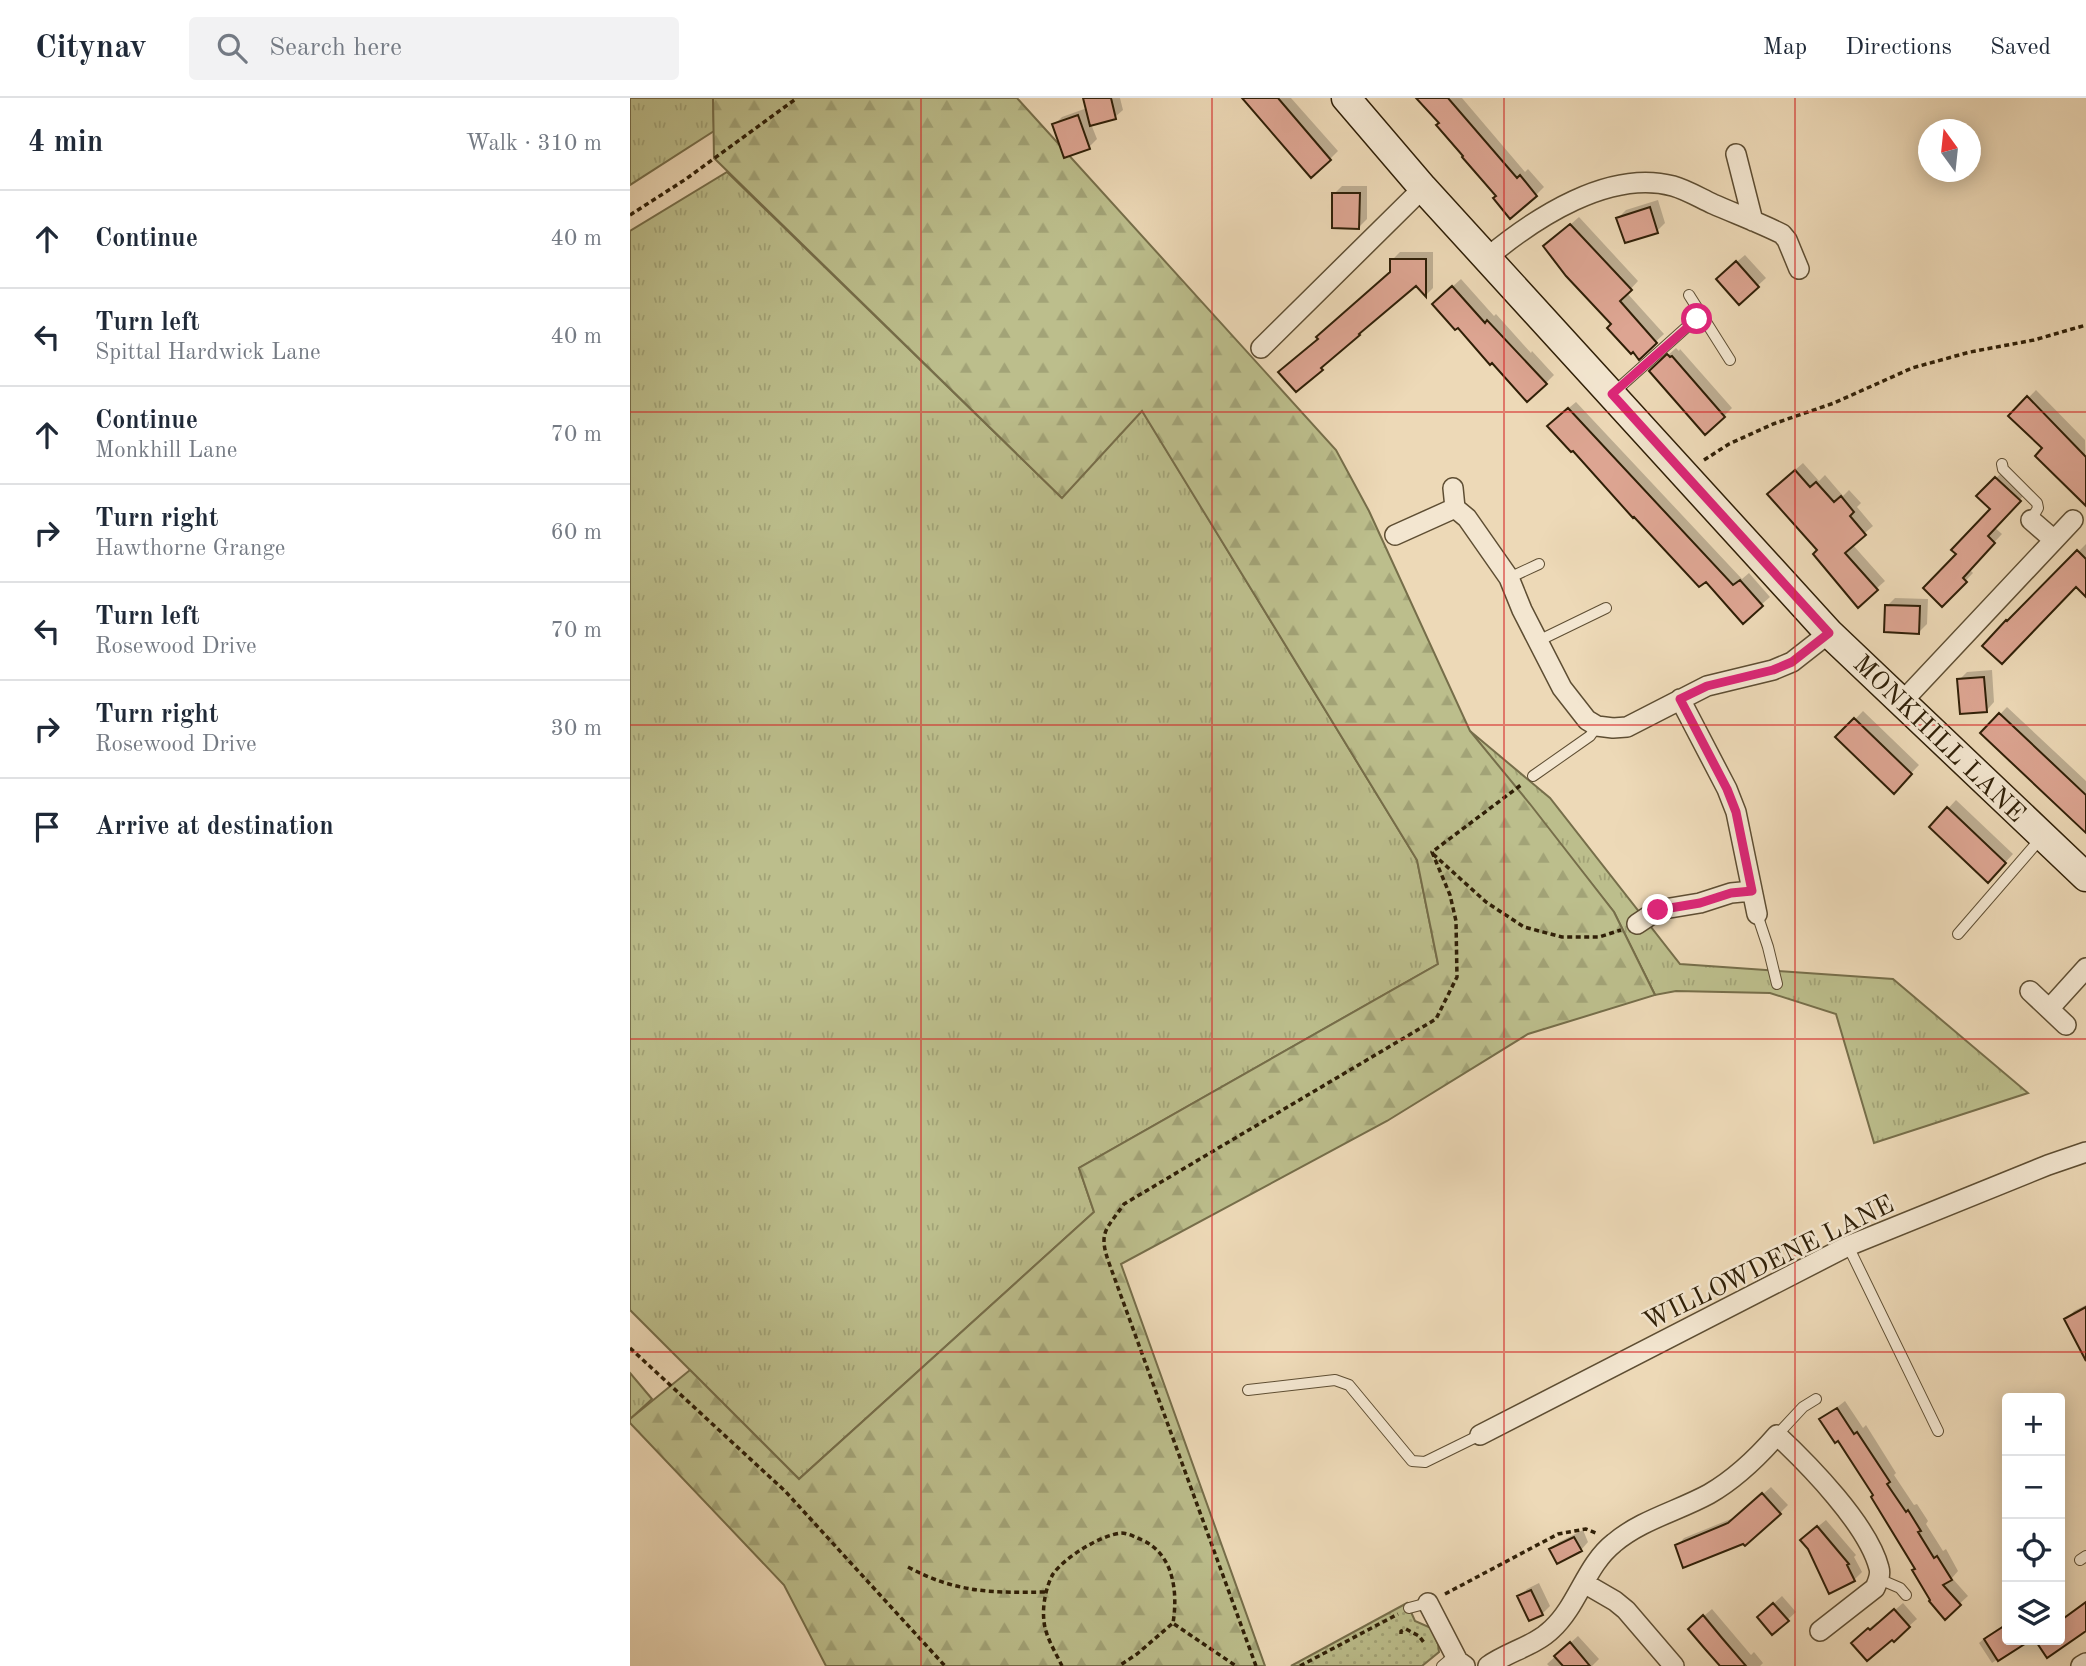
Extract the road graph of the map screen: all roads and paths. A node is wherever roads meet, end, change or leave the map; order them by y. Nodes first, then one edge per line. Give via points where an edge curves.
1 (797, 98) edge
2 (1346, 98) edge
3 (1736, 154) dead end
4 (1423, 188) junction
5 (630, 215) edge
6 (1753, 221) junction
7 (1488, 257) junction
8 (1798, 269) dead end
9 (1689, 295) dead end
10 (1703, 316) junction
11 (2086, 325) edge
12 (1261, 348) dead end
13 (1730, 360) dead end
14 (1612, 394) junction
15 (2002, 464) dead end
16 (1683, 472) junction
17 (1452, 488) dead end
18 (1455, 508) junction
19 (2031, 520) joint
20 (2073, 520) dead end
21 (1395, 535) dead end
22 (2054, 540) junction
23 (1539, 564) dead end
24 (1509, 578) junction
25 (1606, 608) dead end
26 (1829, 633) junction
27 (1538, 642) junction
28 (1680, 699) junction
29 (1900, 702) junction
30 (1597, 726) junction
31 (1533, 776) joint
32 (2042, 836) junction
33 (1432, 852) junction
34 (2086, 877) edge
35 (1752, 891) junction
36 (1757, 914) joint
37 (1637, 924) joint
38 (1958, 934) dead end
39 (2086, 968) edge
40 (1777, 984) dead end
41 (2030, 991) dead end
42 (2049, 1009) junction
43 (2066, 1025) dead end
44 (2086, 1152) edge
45 (1848, 1247) junction
46 (630, 1348) edge
47 (1248, 1390) dead end
48 (1815, 1399) dead end
49 (1938, 1431) dead end
50 (1480, 1435) joint
51 (1777, 1435) junction
52 (1614, 1542) junction
53 (908, 1567) dead end
54 (1879, 1579) junction
55 (1584, 1583) junction
56 (1046, 1592) junction
57 (1906, 1595) dead end
58 (1418, 1605) junction
59 (1173, 1623) junction
60 (1820, 1631) dead end
61 (1401, 1634) dead end
62 (1431, 1651) dead end
63 (1454, 1662) edge
64 (2086, 1663) edge
65 (945, 1666) edge
66 (1062, 1666) edge
67 (1119, 1666) edge
68 (1236, 1666) edge
69 (1256, 1666) edge
70 (1300, 1666) edge
71 (1488, 1666) edge
72 (1674, 1666) edge
73 (2081, 1666) edge

1 - 5 path
2 - 4 street, MONKHILL LANE
3 - 6 street
4 - 7 street, MONKHILL LANE
4 - 12 street
6 - 7 street via 1673,186 1635,182 1552,211
6 - 8 street via 1783,234
7 - 14 street, MONKHILL LANE
9 - 10 lane
10 - 13 lane
10 - 14 lane
11 - 16 path via 1912,368 1728,444
14 - 16 street, MONKHILL LANE
15 - 19 lane via 2037,503
16 - 26 street, MONKHILL LANE
17 - 18 street
18 - 21 street
18 - 24 street via 1467,517
19 - 22 street
20 - 22 street
22 - 29 street
23 - 24 lane
24 - 27 street
25 - 27 lane
26 - 28 street via 1792,662 1707,686
26 - 29 street, MONKHILL LANE
27 - 30 street via 1562,688
28 - 30 street via 1627,727
28 - 35 street via 1736,812
29 - 32 street, MONKHILL LANE
30 - 31 lane via 1590,736
31 - 33 path
32 - 34 street, MONKHILL LANE
32 - 38 lane
33 - 37 path via 1486,902 1524,927 1562,937 1599,937
33 - 69 path via 1457,921 1457,976 1436,1019 1124,1204 1103,1235 1109,1263
35 - 36 street
35 - 37 street via 1658,910
36 - 40 lane
39 - 42 street
41 - 42 street
42 - 43 street
44 - 45 street, WILLOWDENE LANE
45 - 49 lane
45 - 50 street, WILLOWDENE LANE
46 - 65 path via 785,1491
47 - 50 lane via 1335,1380 1349,1385 1412,1461 1425,1462
48 - 51 lane
51 - 52 street via 1751,1463 1710,1493
51 - 54 street via 1806,1463 1866,1538
52 - 55 street
52 - 58 path via 1586,1529 1558,1534
53 - 56 path via 962,1589
54 - 57 lane
54 - 60 street via 1875,1588
55 - 71 street via 1551,1631
55 - 72 street via 1626,1610
56 - 59 path via 1061,1566 1083,1549 1124,1533 1146,1541 1164,1557 1176,1604
56 - 66 path via 1044,1623
58 - 63 street
58 - 70 path
59 - 67 path
59 - 68 path
61 - 62 path via 1406,1629 1412,1631
64 - 73 street

